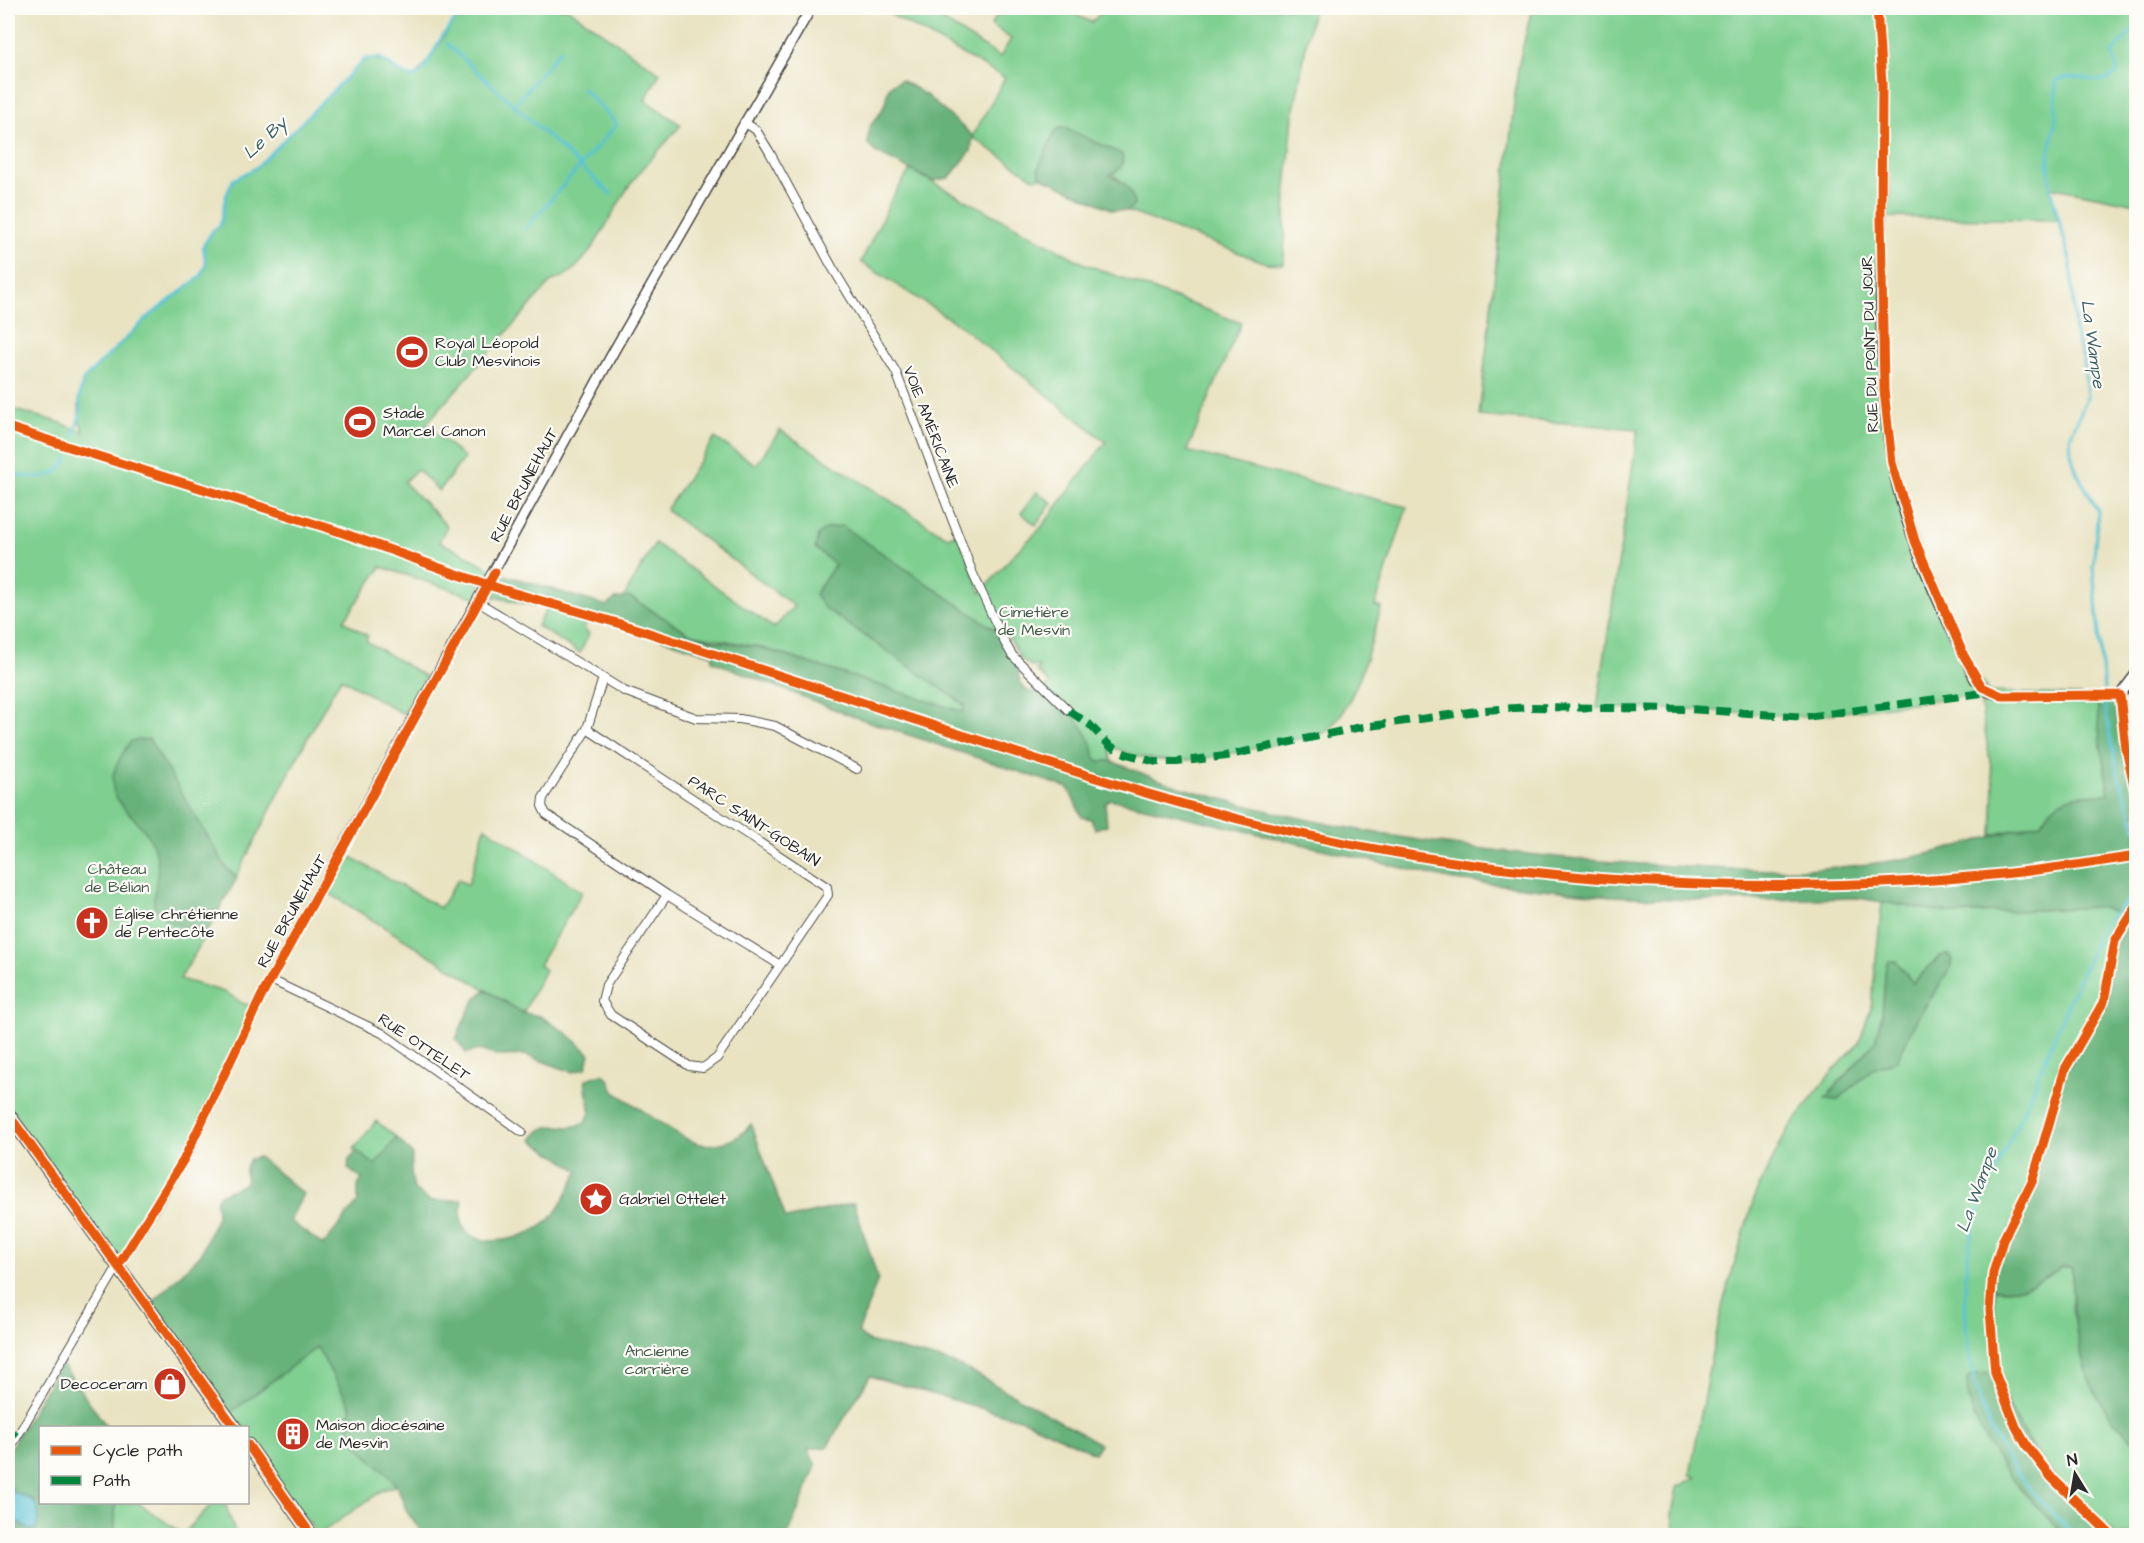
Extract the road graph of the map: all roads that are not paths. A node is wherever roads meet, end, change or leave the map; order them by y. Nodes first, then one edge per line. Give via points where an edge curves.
1 (811, 8) edge
2 (1877, 8) edge
3 (744, 122) junction
4 (478, 602) junction
5 (2136, 674) edge
6 (603, 678) junction
7 (2116, 695) junction
8 (1069, 711) dead end
9 (587, 729) junction
10 (857, 769) dead end
11 (2136, 794) edge
12 (667, 895) junction
13 (2136, 907) edge
14 (780, 965) junction
15 (271, 980) junction
16 (8, 1114) edge
17 (522, 1132) dead end
18 (118, 1266) junction
19 (234, 1426) edge
20 (249, 1446) edge
21 (8, 1452) edge
22 (312, 1536) edge
23 (2112, 1536) edge

1 - 3 street, RUE BRUNEHAUT
2 - 7 street, RUE DU POINT DU JOUR via 1882,73 1884,390 1892,463 1906,514 1954,634 1982,687 2002,696
3 - 4 street, RUE BRUNEHAUT via 620,339
3 - 8 street, VOIE AMÉRICAINE via 756,130 769,151 832,267 896,372 973,574 1005,643 1012,655
4 - 6 street
4 - 15 street, RUE BRUNEHAUT
5 - 7 street
6 - 9 street
6 - 10 street via 624,691 696,718 740,719 775,726
7 - 11 street
9 - 12 street via 543,798 544,810
9 - 14 street, PARC SAINT-GOBAIN via 824,883 828,895
12 - 14 street
12 - 14 street, PARC SAINT-GOBAIN via 606,985 602,1001 611,1014 689,1066 703,1068 713,1062
13 - 23 street via 2115,941 2104,1001 2065,1069 2032,1182 2003,1240 1993,1273 1990,1310 1995,1373 2026,1446 2051,1477
15 - 17 street, RUE OTTELET via 382,1033
15 - 18 street, RUE BRUNEHAUT via 184,1159
16 - 18 main road
18 - 19 main road
18 - 21 street, RUE BRUNEHAUT
20 - 22 main road

